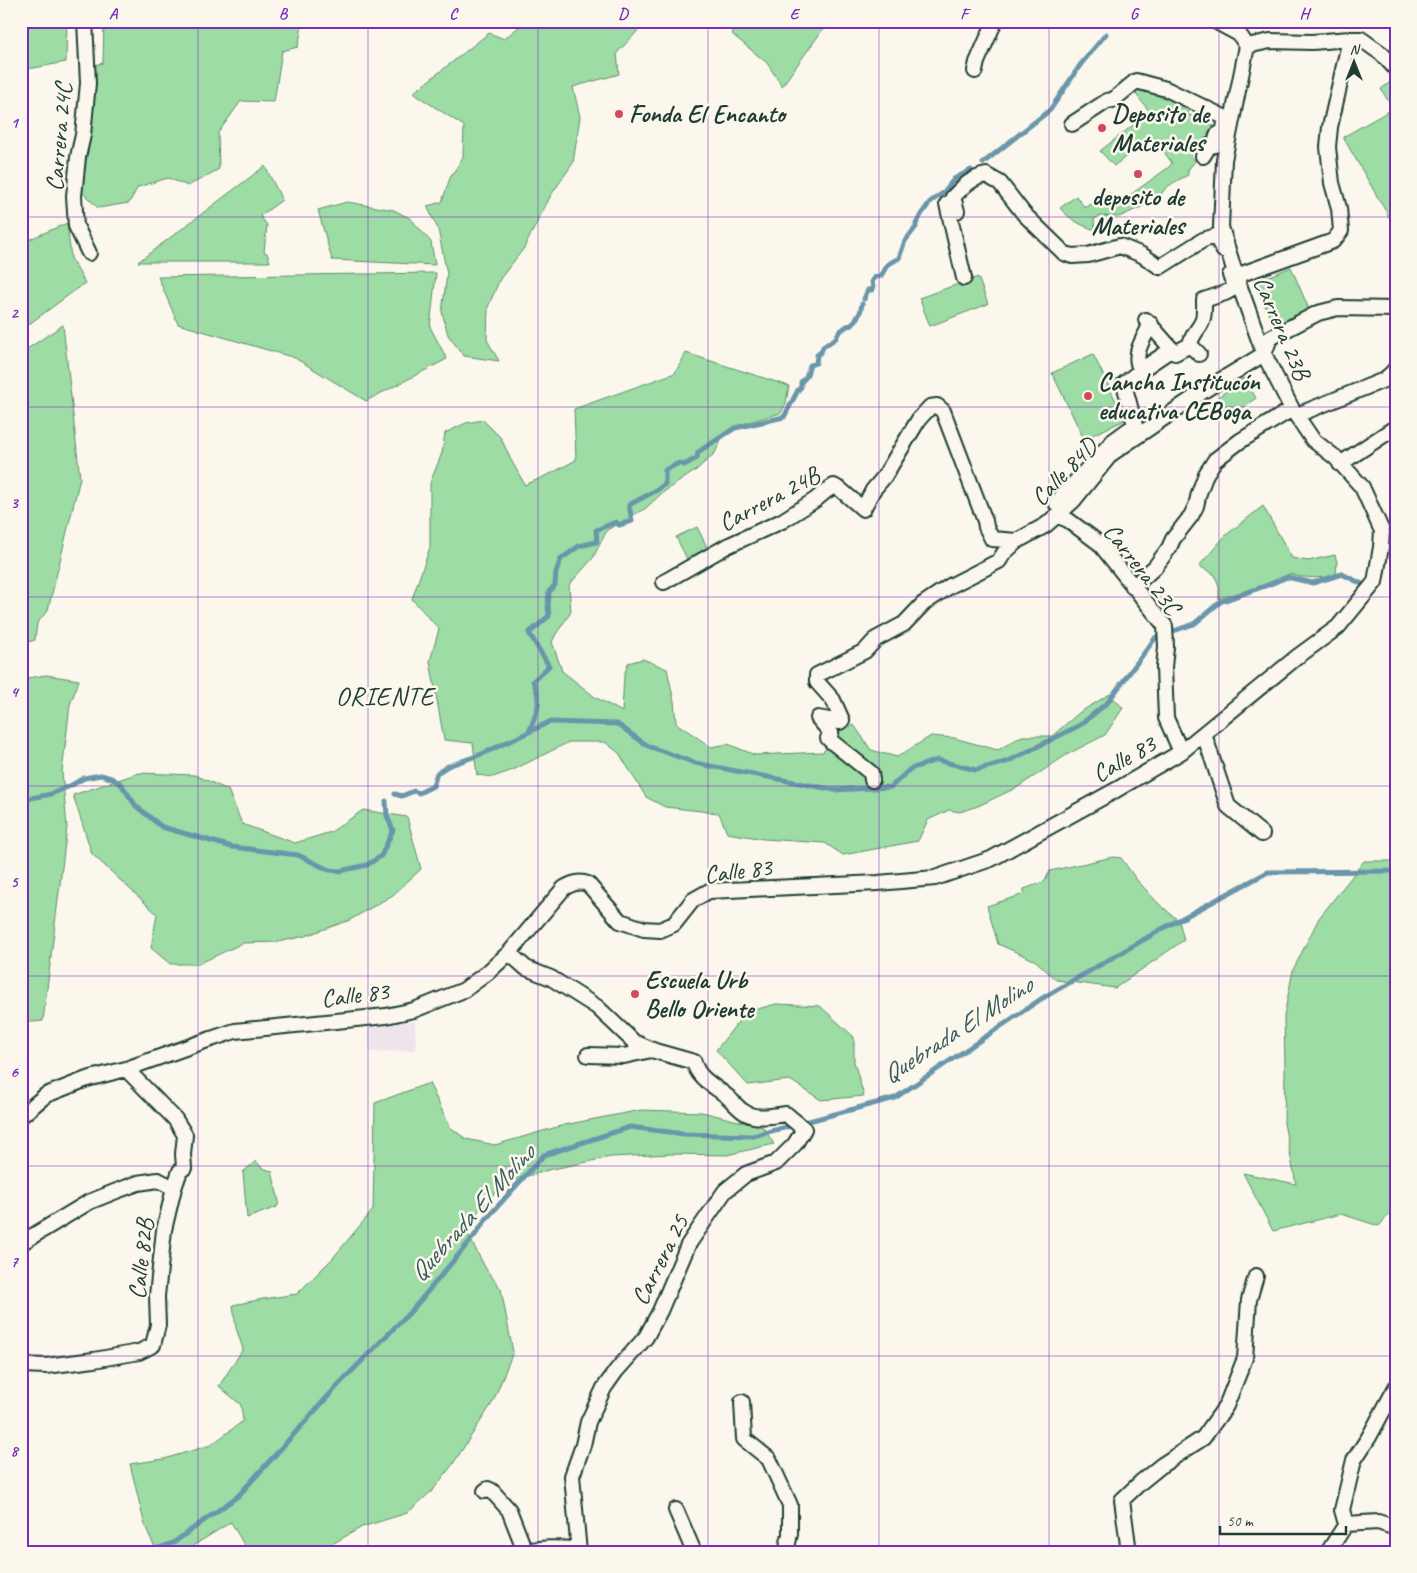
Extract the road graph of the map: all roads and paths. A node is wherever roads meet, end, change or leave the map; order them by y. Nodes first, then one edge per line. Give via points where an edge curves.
1 (85, 21) edge
2 (995, 21) edge
3 (1215, 21) edge
4 (1350, 39) junction
5 (1247, 46) junction
6 (1396, 69) edge
7 (975, 71) dead end
8 (1161, 81) dead end
9 (1234, 117) junction
10 (1072, 124) dead end
11 (1203, 156) dead end
12 (946, 209) junction
13 (1221, 227) junction
14 (89, 254) dead end
15 (1236, 276) junction
16 (964, 278) dead end
17 (1396, 309) edge
18 (1172, 349) junction
19 (1264, 354) junction
20 (1396, 368) edge
21 (1141, 370) junction
22 (930, 407) joint
23 (1294, 412) junction
24 (1396, 427) edge
25 (1340, 464) junction
26 (1057, 509) junction
27 (1017, 540) junction
28 (664, 582) dead end
29 (1133, 587) junction
30 (1338, 627) joint
31 (1204, 734) junction
32 (1181, 752) junction
33 (872, 780) dead end
34 (1262, 834) dead end
35 (509, 953) junction
36 (651, 1050) junction
37 (588, 1056) dead end
38 (126, 1069) junction
39 (21, 1116) edge
40 (174, 1188) junction
41 (21, 1243) edge
42 (1256, 1276) dead end
43 (21, 1365) edge
44 (1396, 1387) edge
45 (742, 1402) dead end
46 (485, 1491) dead end
47 (676, 1510) dead end
48 (1346, 1524) junction
49 (1396, 1528) edge
50 (579, 1550) edge
51 (524, 1551) edge
52 (694, 1552) edge
53 (786, 1552) edge
54 (1129, 1552) edge
55 (1328, 1552) edge

1 - 14 street, Carrera 24C via 88,82 74,196 76,226
2 - 7 street
3 - 5 street via 1238,34
4 - 5 street via 1270,41
4 - 6 street via 1361,39
4 - 15 street via 1328,147 1341,231 1333,242
5 - 9 street, Carrera 23B
8 - 9 street
9 - 13 street, Carrera 23B via 1224,160
10 - 11 street via 1107,101 1114,100 1136,81 1166,89 1224,116 1223,132 1217,135 1215,145 1210,146
12 - 13 street via 961,183 986,169 1013,193 1044,231 1065,247 1080,252 1124,243 1154,255 1166,254
12 - 16 street
12 - 18 street via 957,210 953,197 976,177 986,175 1000,183 1043,234 1072,256 1120,246 1160,267 1203,240 1216,236 1236,287 1204,300 1201,323 1190,339 1194,350 1175,353
13 - 15 street, Carrera 23B
15 - 19 street, Carrera 23B
17 - 19 street, Calle 84D via 1338,308 1318,314 1270,338
18 - 21 street
18 - 21 street via 1148,321 1138,350
19 - 23 street, Carrera 23B
19 - 26 street, Calle 84D via 1111,454 1073,501
20 - 23 street via 1384,380
21 - 26 street via 1124,384 1135,425 1113,441
22 - 27 street, Calle 84D via 937,406 943,411 992,539
22 - 28 street, Carrera 24B via 862,509 834,486 782,521 727,546
23 - 25 street, Carrera 23B via 1313,440
23 - 29 street via 1240,441 1215,460 1206,474 1190,516 1154,567
24 - 25 street
25 - 30 street, Carrera 23B via 1362,487 1382,534 1375,582
26 - 27 street, Calle 84D via 1046,525
26 - 29 street, Carrera 23C via 1099,543
27 - 33 street via 999,561 923,604 904,624 876,639 865,651 817,675 817,682 833,700 842,720 818,718 831,733 828,738 871,774
29 - 32 street, Carrera 23C via 1165,626 1166,718
30 - 31 street, Calle 83
31 - 32 street, Calle 83
31 - 34 street via 1228,806
32 - 35 street, Calle 83 via 992,859 935,878 709,891 693,900 674,924 660,930 644,929 620,921 588,884 581,882 564,888
35 - 36 street, Carrera 25 via 526,968 551,978 596,1007 634,1042
35 - 38 street, Calle 83 via 464,990 414,1010 364,1019 235,1032
36 - 37 street via 624,1056
36 - 50 street, Carrera 25 via 694,1062 705,1080 741,1111 755,1116 786,1114 804,1129 795,1144 776,1163 746,1174 725,1191 688,1245 646,1337 604,1388 588,1422 572,1476
38 - 39 street, Calle 83 via 46,1095
38 - 40 street, Calle 82B via 175,1119 185,1135 184,1168
40 - 41 street via 158,1180 114,1192 89,1202
40 - 43 street, Calle 82B via 163,1238 157,1296 158,1325 153,1345 139,1352 94,1360 46,1366
42 - 54 street via 1249,1300 1245,1358 1226,1406 1203,1438 1162,1465 1122,1500
44 - 48 street via 1354,1460 1342,1510
45 - 53 street via 744,1439 769,1459 790,1504
46 - 51 street via 492,1491 510,1510
47 - 52 street
48 - 49 street via 1378,1522
48 - 55 street
50 - 51 street

